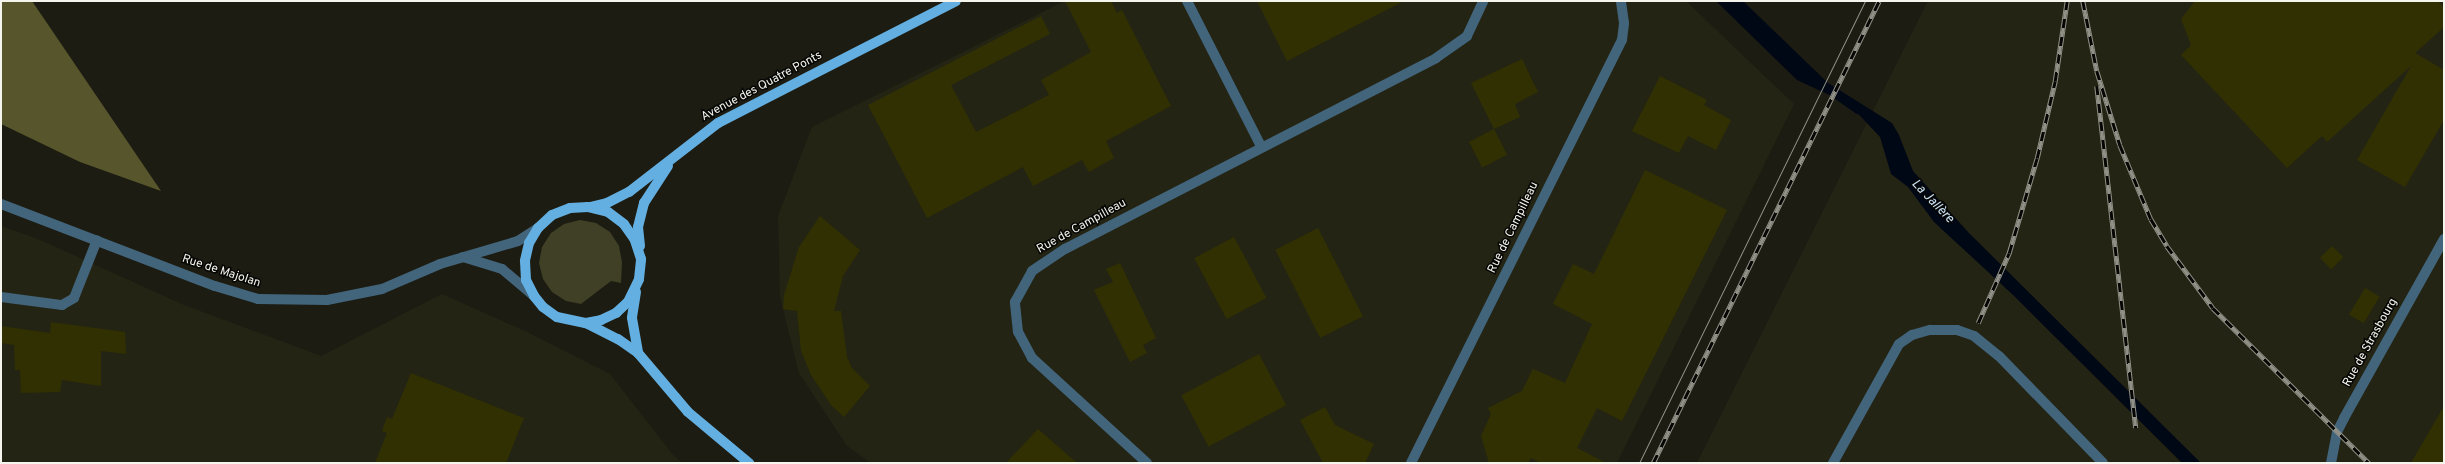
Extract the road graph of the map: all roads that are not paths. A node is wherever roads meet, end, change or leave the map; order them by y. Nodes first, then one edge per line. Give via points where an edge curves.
1 (956, 1) edge
2 (1187, 1) edge
3 (1483, 1) edge
4 (1621, 1) edge
5 (1261, 146) junction
6 (672, 159) junction
7 (1, 204) edge
8 (588, 207) junction
9 (538, 228) junction
10 (2444, 239) edge
11 (97, 240) junction
12 (462, 256) junction
13 (641, 259) junction
14 (636, 288) junction
15 (534, 296) junction
16 (1, 297) edge
17 (586, 323) junction
18 (638, 354) junction
19 (749, 463) edge
20 (1147, 463) edge
21 (1412, 463) edge
22 (1833, 463) edge
23 (2102, 463) edge
24 (2331, 463) edge

1 - 6 main road, Avenue des Quatre Ponts via 718,123
2 - 5 street
3 - 5 street, Rue de Campilleau via 1467,36 1436,58
4 - 21 street, Rue de Campilleau via 1624,23 1622,40
5 - 20 street, Rue de Campilleau via 1065,249 1032,271 1015,302 1018,332 1032,358
6 - 8 main road, Avenue des Quatre Ponts via 629,192 607,203
6 - 13 main road via 644,203 640,215
7 - 11 street, Rue de Majolan
8 - 9 main road via 570,208 552,216
8 - 13 main road via 608,212 624,224 635,240
9 - 12 street, Rue de Majolan via 518,240
9 - 15 main road via 529,243 525,261 526,280
10 - 24 street, Rue de Strasbourg via 2344,418 2337,432
11 - 12 street, Rue de Majolan via 215,286 258,299 327,300 382,289
11 - 16 street via 74,298 62,305
12 - 15 street via 502,269
13 - 14 main road
14 - 17 main road via 628,302 616,313
14 - 18 main road via 632,318
15 - 17 main road via 543,307 557,316
17 - 18 main road via 618,339
18 - 19 main road via 688,412
22 - 23 street via 1899,344 1912,335 1930,330 1956,330 1974,336 1998,356

